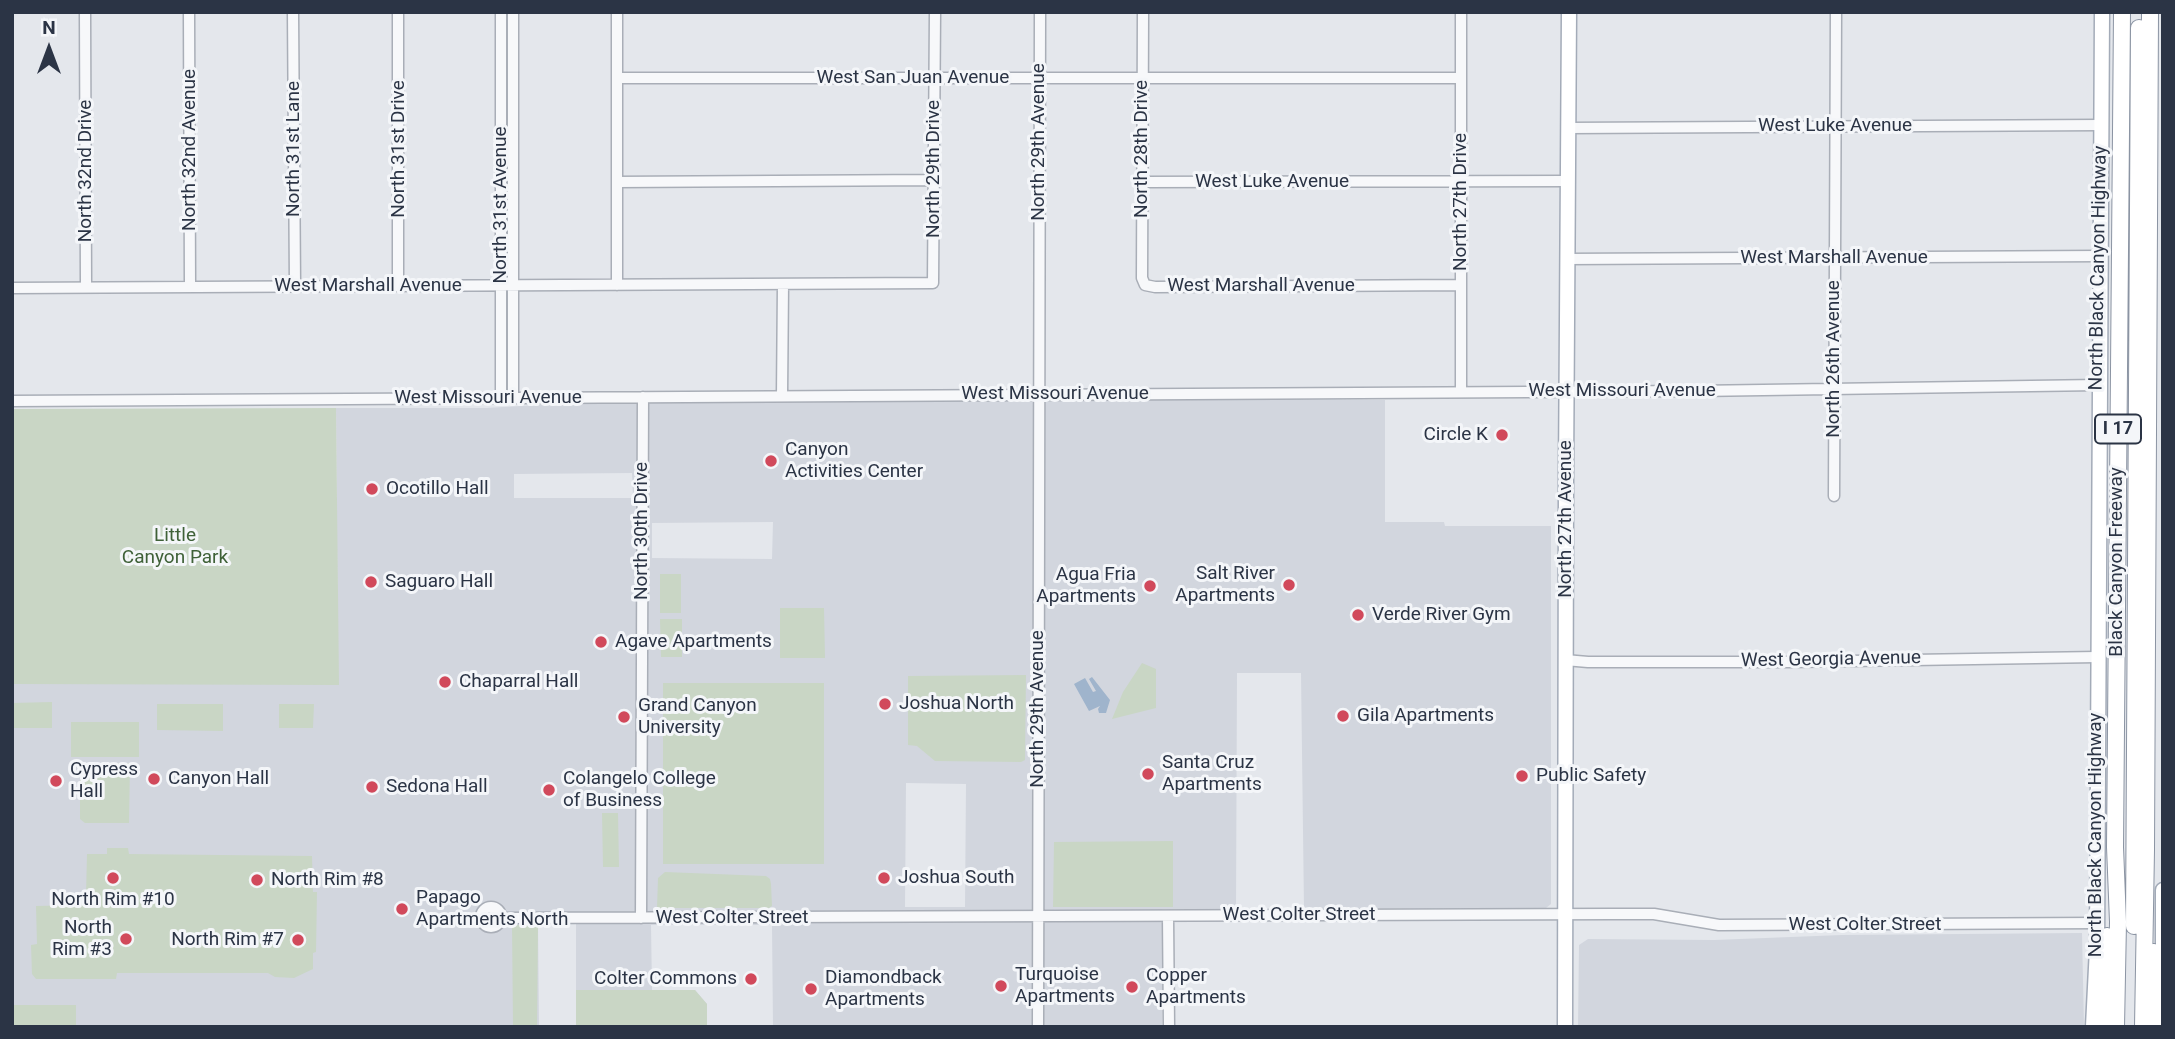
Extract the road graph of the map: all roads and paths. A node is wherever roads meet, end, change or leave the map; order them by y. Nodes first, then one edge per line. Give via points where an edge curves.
1 (85, 12) edge
2 (189, 12) edge
3 (292, 12) edge
4 (398, 12) edge
5 (501, 12) edge
6 (513, 12) edge
7 (617, 12) edge
8 (935, 12) edge
9 (1040, 12) edge
10 (1143, 12) edge
11 (1461, 12) edge
12 (1569, 12) edge
13 (1836, 12) edge
14 (2102, 12) edge
15 (2122, 12) edge
16 (2131, 12) edge
17 (2139, 12) edge
18 (2150, 12) edge
19 (1142, 76) junction
20 (1039, 77) junction
21 (617, 78) junction
22 (935, 78) junction
23 (1461, 78) junction
24 (507, 121) junction
25 (2101, 125) junction
26 (1836, 127) junction
27 (1569, 128) junction
28 (934, 180) junction
29 (1460, 181) junction
30 (1569, 181) junction
31 (617, 182) junction
32 (1143, 183) junction
33 (2100, 256) junction
34 (1835, 258) junction
35 (1567, 259) junction
36 (933, 283) joint
37 (783, 284) junction
38 (507, 285) junction
39 (617, 285) junction
40 (1145, 285) joint
41 (1461, 285) junction
42 (295, 286) junction
43 (398, 286) junction
44 (190, 287) junction
45 (12, 288) edge
46 (86, 288) junction
47 (2098, 385) junction
48 (1834, 389) junction
49 (1566, 391) junction
50 (1461, 392) junction
51 (1038, 394) junction
52 (782, 396) junction
53 (643, 397) junction
54 (507, 398) junction
55 (12, 401) edge
56 (1833, 496) dead end
57 (2097, 657) junction
58 (1565, 660) junction
59 (2115, 847) junction
60 (2146, 850) junction
61 (2163, 890) edge
62 (1565, 915) junction
63 (1037, 916) junction
64 (1168, 916) junction
65 (500, 918) dead end
66 (640, 918) junction
67 (2163, 922) edge
68 (2096, 923) junction
69 (2163, 968) edge
70 (1038, 1027) edge
71 (1169, 1027) edge
72 (1565, 1027) edge
73 (2093, 1027) edge
74 (2101, 1027) edge
75 (2116, 1027) edge
76 (2125, 1027) edge
77 (2133, 1027) edge
78 (2143, 1027) edge
79 (2158, 1027) edge

1 - 46 street, North 32nd Drive
2 - 44 street, North 32nd Avenue
3 - 42 street, North 31st Lane
4 - 43 street, North 31st Drive
5 - 24 street, North 31st Avenue
6 - 24 street, North 31st Avenue
7 - 21 street
8 - 22 street, North 29th Drive
9 - 20 street, North 29th Avenue
10 - 19 street, North 28th Drive
11 - 23 street, North 27th Drive
12 - 27 main road, North 27th Avenue
13 - 26 street, North 26th Avenue
14 - 25 main road, North Black Canyon Highway
15 - 59 highway, Black Canyon Freeway / I 17
16 - 76 highway
17 - 77 highway
18 - 60 highway, Black Canyon Freeway / I 17
19 - 20 street, West San Juan Avenue
19 - 23 street, West San Juan Avenue
19 - 32 street, North 28th Drive
20 - 22 street, West San Juan Avenue
20 - 51 street, North 29th Avenue
21 - 22 street, West San Juan Avenue
21 - 31 street
22 - 28 street, North 29th Drive
23 - 29 street, North 27th Drive
24 - 38 street, North 31st Avenue
25 - 26 street, West Luke Avenue
25 - 33 main road, North Black Canyon Highway
26 - 27 street, West Luke Avenue
26 - 34 street, North 26th Avenue
27 - 30 main road, North 27th Avenue
28 - 31 street
28 - 36 street, North 29th Drive
29 - 30 street, West Luke Avenue
29 - 32 street, West Luke Avenue
29 - 41 street, North 27th Drive
30 - 35 main road, North 27th Avenue
31 - 39 street
32 - 40 street, North 28th Drive
33 - 34 street, West Marshall Avenue
33 - 47 main road, North Black Canyon Highway
34 - 35 street, West Marshall Avenue
34 - 48 street, North 26th Avenue
35 - 49 main road, North 27th Avenue
36 - 37 street, West Marshall Avenue
37 - 39 street, West Marshall Avenue
37 - 52 street
38 - 39 street, West Marshall Avenue
38 - 43 street, West Marshall Avenue
38 - 54 street, North 31st Avenue
40 - 41 street, West Marshall Avenue
41 - 50 street, North 27th Drive
42 - 43 street, West Marshall Avenue
42 - 44 street, West Marshall Avenue
44 - 46 street, West Marshall Avenue
45 - 46 street, West Marshall Avenue
47 - 48 street, West Missouri Avenue
47 - 57 main road, North Black Canyon Highway
48 - 49 street, West Missouri Avenue
48 - 56 street, North 26th Avenue
49 - 50 street, West Missouri Avenue
49 - 58 main road, North 27th Avenue
50 - 51 street, West Missouri Avenue
51 - 52 street, West Missouri Avenue
51 - 63 street, North 29th Avenue
52 - 53 street, West Missouri Avenue
53 - 54 street, West Missouri Avenue
53 - 66 street, North 30th Drive
54 - 55 street, West Missouri Avenue
57 - 58 street, West Georgia Avenue
57 - 68 main road, North Black Canyon Highway
58 - 62 main road, North 27th Avenue
59 - 74 highway
59 - 75 highway, Black Canyon Freeway / I 17
60 - 78 highway, Black Canyon Freeway / I 17
60 - 79 highway
61 - 67 main road
62 - 64 street, West Colter Street
62 - 68 street, West Colter Street via 1654,914 1719,925
62 - 72 main road, North 27th Avenue
63 - 64 street, West Colter Street
63 - 66 street, West Colter Street
63 - 70 street, North 29th Avenue
64 - 71 street
65 - 66 street, West Colter Street
67 - 69 main road
68 - 73 main road, North Black Canyon Highway

